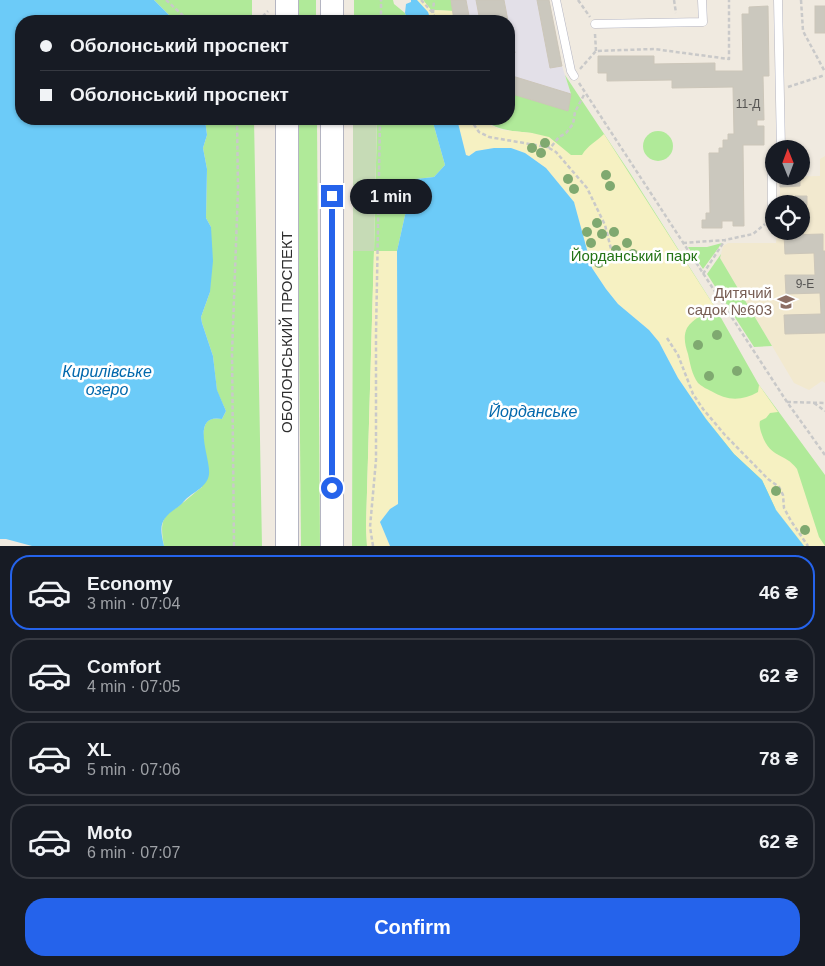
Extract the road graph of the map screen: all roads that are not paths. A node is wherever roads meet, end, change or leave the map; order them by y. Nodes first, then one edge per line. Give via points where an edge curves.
1 (332, 0) edge
2 (556, 0) edge
3 (702, 0) edge
4 (778, 0) edge
5 (332, 15) edge
6 (595, 24) road end
7 (574, 76) road end
8 (287, 125) edge
9 (332, 125) edge
10 (781, 140) edge
11 (287, 546) edge
12 (332, 546) edge

1 - 5 main road
2 - 7 lane
3 - 6 lane via 703,22
4 - 10 lane
8 - 11 main road, ОБОЛОНСЬКИЙ ПРОСПЕКТ
9 - 12 main road

